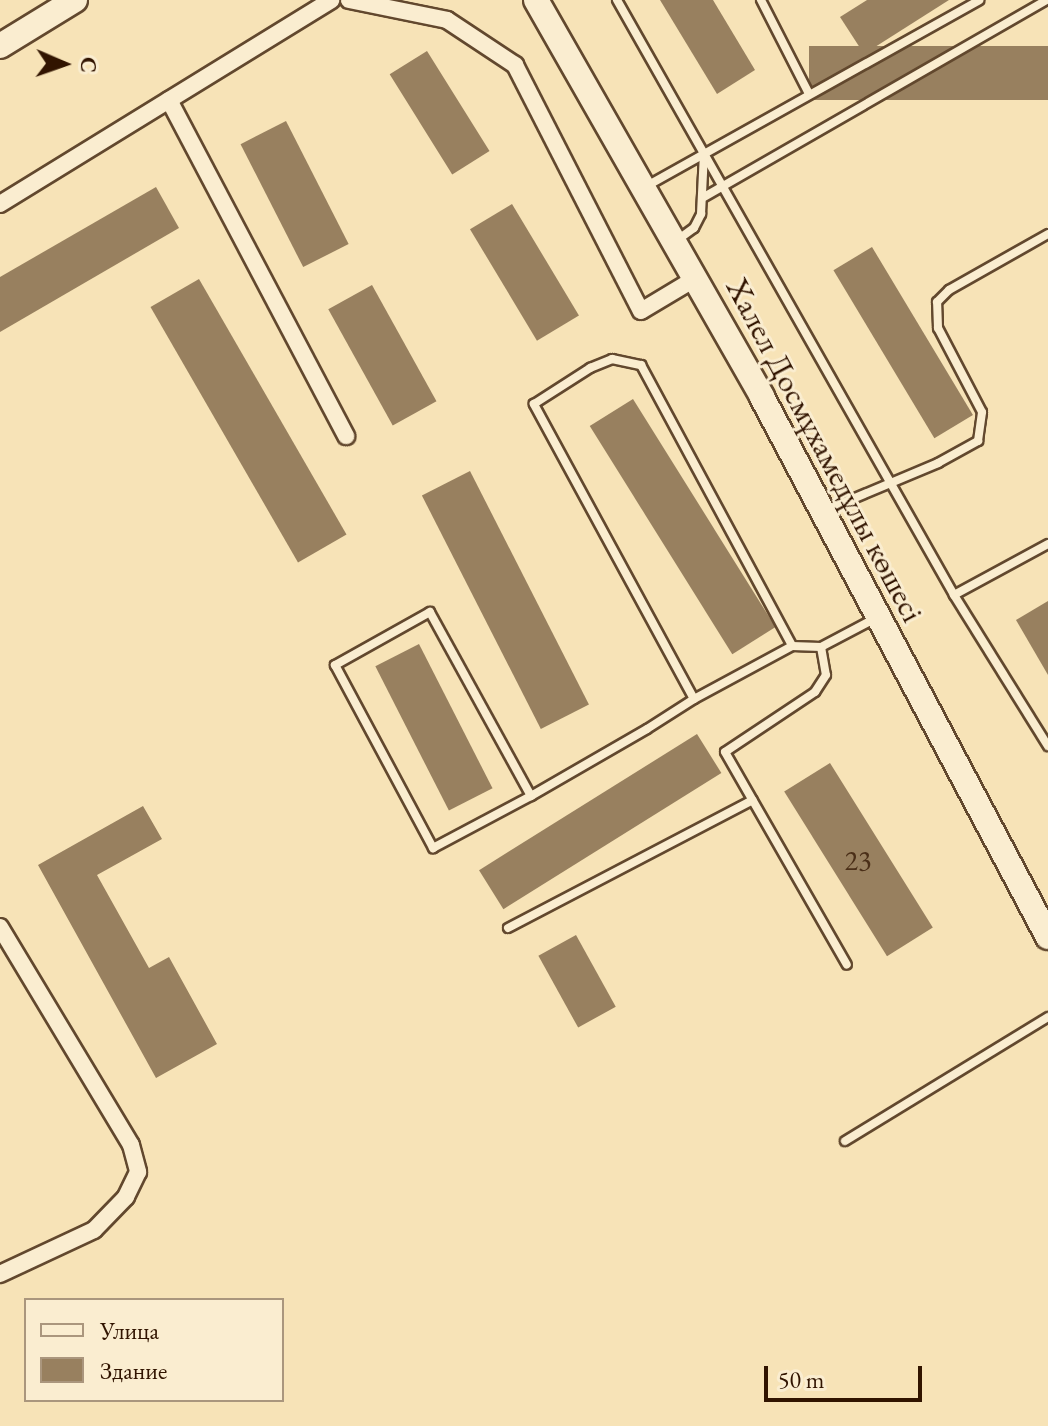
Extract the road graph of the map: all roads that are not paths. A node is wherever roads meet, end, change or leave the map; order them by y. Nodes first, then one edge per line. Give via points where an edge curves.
1 (75, 0) edge
2 (331, 0) edge
3 (349, 0) edge
4 (536, 0) edge
5 (617, 0) edge
6 (979, 0) edge
7 (1047, 0) edge
8 (764, 1) edge
9 (0, 46) edge
10 (809, 94) junction
11 (169, 100) junction
12 (704, 153) junction
13 (644, 187) junction
14 (724, 189) junction
15 (704, 197) junction
16 (0, 204) edge
17 (1048, 234) edge
18 (675, 241) junction
19 (696, 278) junction
20 (346, 436) dead end
21 (888, 486) junction
22 (823, 512) junction
23 (1048, 544) edge
24 (954, 595) junction
25 (880, 616) junction
26 (792, 646) junction
27 (821, 647) junction
28 (694, 699) junction
29 (1048, 746) edge
30 (531, 796) junction
31 (753, 800) junction
32 (0, 927) edge
33 (508, 928) dead end
34 (1048, 937) edge
35 (847, 965) dead end
36 (1048, 1017) edge
37 (845, 1141) dead end
38 (0, 1274) edge

1 - 9 street
2 - 11 street
3 - 19 street via 447,20 515,65 641,311
4 - 13 street, Халел Досмұхамедұлы көшесі
5 - 12 lane
6 - 10 lane
7 - 14 lane
8 - 10 lane
10 - 12 lane
11 - 16 street
11 - 20 street
12 - 13 lane
12 - 14 lane
12 - 15 lane
13 - 18 street, Халел Досмұхамедұлы көшесі
14 - 15 lane
14 - 21 lane
15 - 18 lane via 694,228
17 - 21 lane via 937,302 938,328 982,412 983,424 978,441
18 - 19 street, Халел Досмұхамедұлы көшесі
19 - 22 street, Халел Досмұхамедұлы көшесі
21 - 22 lane
21 - 24 lane
22 - 25 street, Халел Досмұхамедұлы көшесі
23 - 24 lane
24 - 29 lane
25 - 27 lane
25 - 34 street, Халел Досмұхамедұлы көшесі
26 - 27 lane
26 - 28 lane
26 - 28 lane via 641,365 612,359 590,368 534,404
27 - 31 lane via 826,675 815,692 725,752
28 - 30 lane
30 - 30 lane via 433,848 335,665 430,612
31 - 33 lane
31 - 35 lane
32 - 38 street via 131,1145 138,1172 126,1197 94,1230
36 - 37 lane

